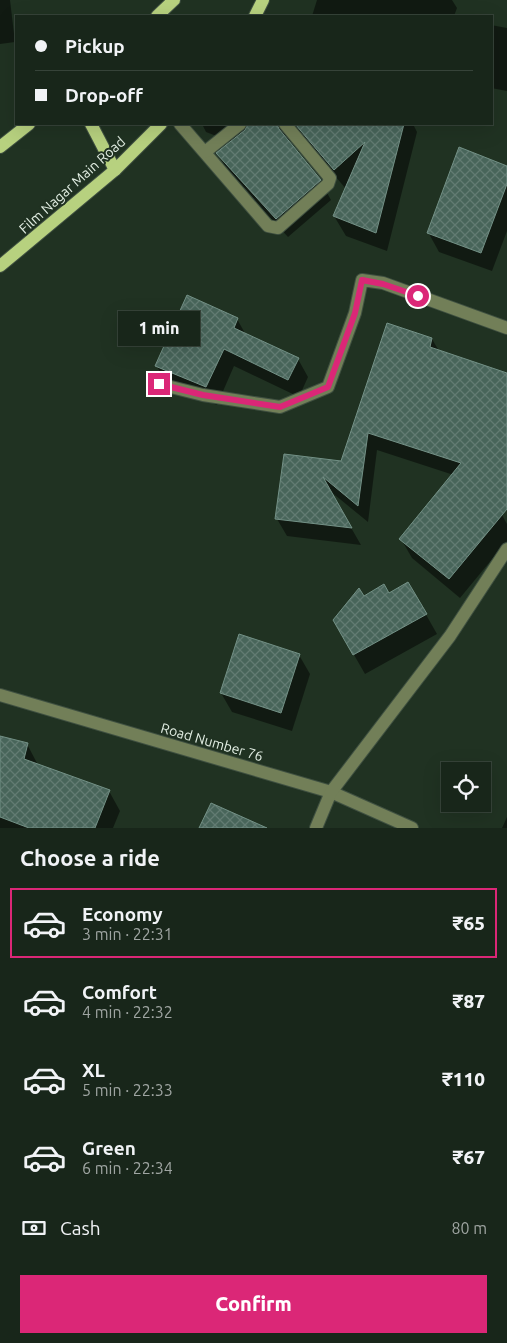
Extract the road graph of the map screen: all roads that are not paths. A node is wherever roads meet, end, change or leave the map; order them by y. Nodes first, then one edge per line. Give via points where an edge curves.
1 (174, 0) edge
2 (263, 0) edge
3 (158, 15) edge
4 (256, 15) edge
5 (28, 125) edge
6 (92, 125) edge
7 (160, 125) edge
8 (181, 125) edge
9 (239, 125) edge
10 (286, 125) edge
11 (0, 147) edge
12 (205, 152) junction
13 (115, 170) junction
14 (0, 266) edge
15 (507, 328) edge
16 (159, 384) dead end
17 (507, 548) edge
18 (0, 695) edge
19 (331, 792) junction
20 (316, 828) edge
21 (412, 828) edge

1 - 3 main road
2 - 4 main road
5 - 11 main road
6 - 13 main road
7 - 13 main road, Film Nagar Main Road
8 - 12 street
9 - 12 street
10 - 12 street via 330,178 328,184 278,228 268,226
13 - 14 main road, Film Nagar Main Road
15 - 16 street via 383,284 362,280 355,313 328,387 280,407 203,395
17 - 19 street via 450,636
18 - 19 street, Road Number 76
19 - 20 street
19 - 21 street, Road Number 76

